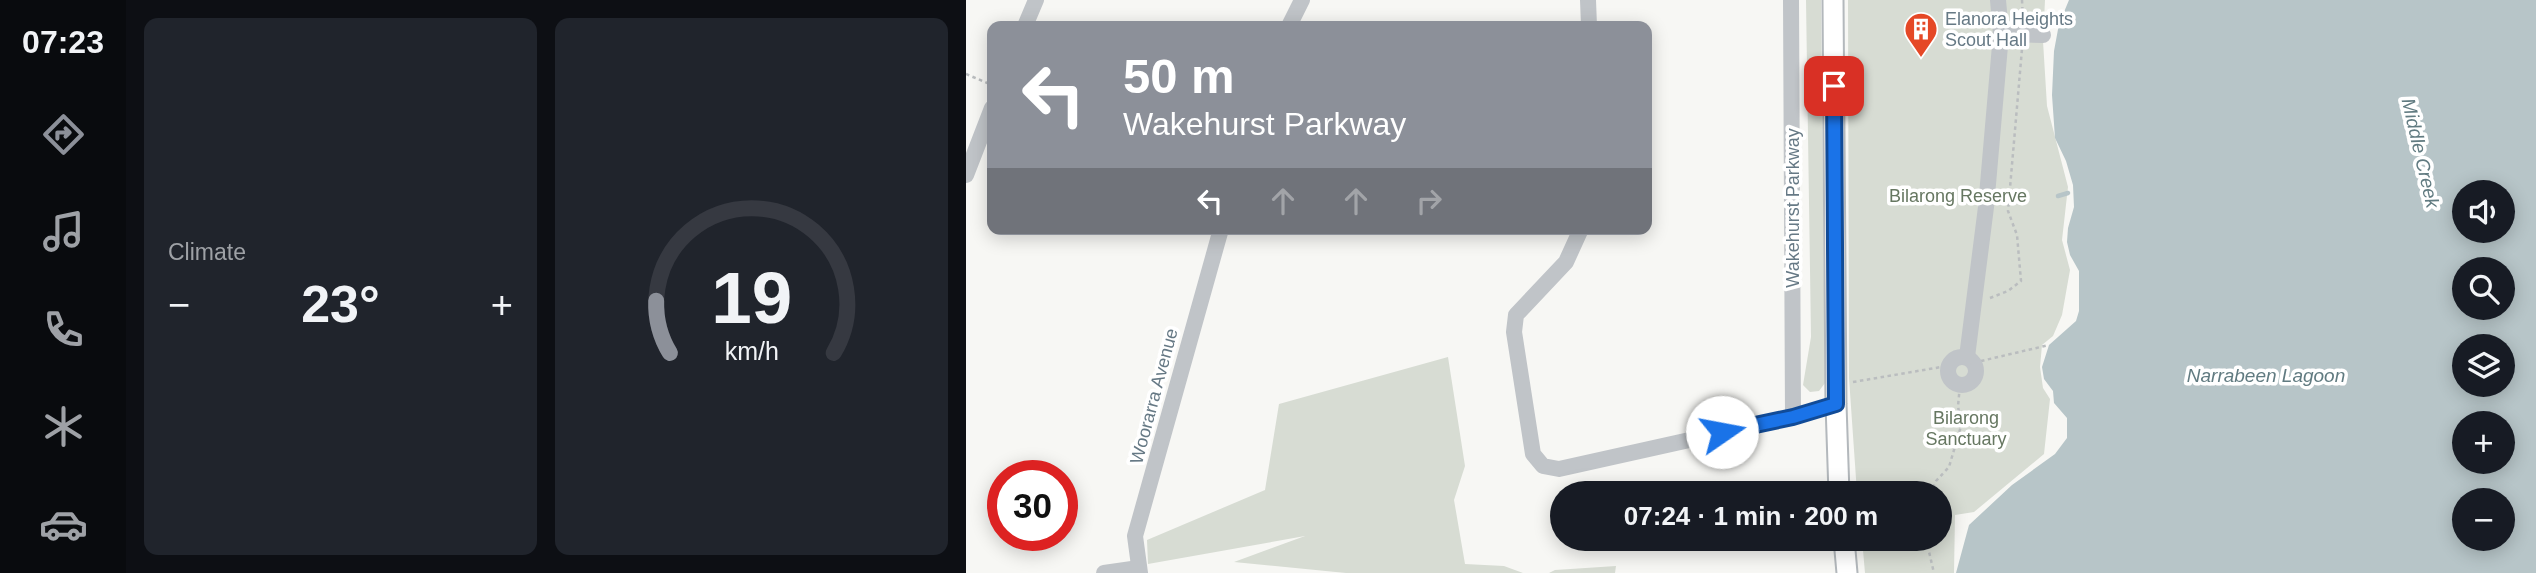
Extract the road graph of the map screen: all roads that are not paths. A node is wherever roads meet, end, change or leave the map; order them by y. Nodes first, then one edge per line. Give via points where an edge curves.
1 (1036, 0) edge
2 (1302, 0) edge
3 (1588, 0) edge
4 (1791, 0) edge
5 (1833, 0) edge
6 (1997, 0) edge
7 (1027, 21) edge
8 (1292, 21) edge
9 (1589, 21) edge
10 (2001, 34) junction
11 (2043, 35) dead end
12 (987, 121) edge
13 (966, 175) edge
14 (1218, 235) edge
15 (1578, 235) edge
16 (1970, 360) junction
17 (1836, 394) junction
18 (1793, 417) junction
19 (1839, 481) edge
20 (1845, 551) edge
21 (1140, 571) edge
22 (1104, 573) edge
23 (1847, 573) edge

1 - 7 street
2 - 8 street
3 - 9 street
4 - 18 street, Wakehurst Parkway
5 - 17 main road
6 - 10 street
10 - 11 street
10 - 16 street
12 - 13 street
14 - 21 street, Woorarra Avenue via 1135,537
15 - 18 street via 1566,262 1516,315 1514,332 1533,454 1543,466 1559,469
16 - 16 street via 1975,377 1969,383 1960,385 1949,379 1948,366 1958,357
17 - 18 street
17 - 19 main road
20 - 23 main road
21 - 22 street

